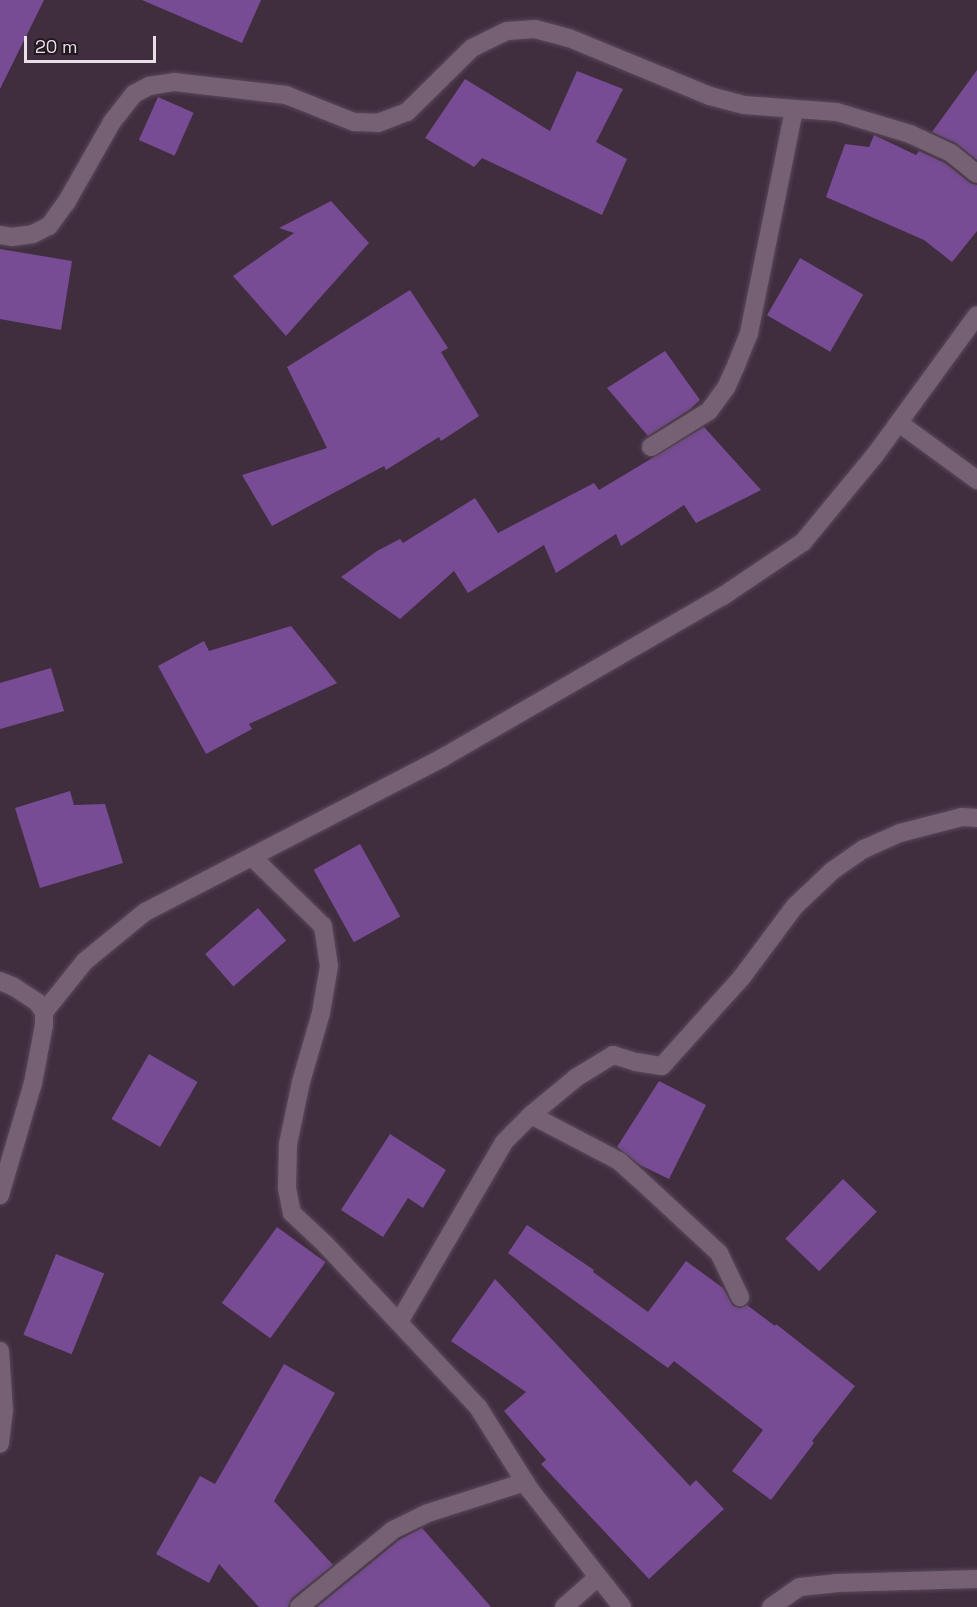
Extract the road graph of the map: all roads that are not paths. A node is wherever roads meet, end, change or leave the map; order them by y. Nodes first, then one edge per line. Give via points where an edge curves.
1 (794, 110) junction
2 (977, 174) edge
3 (0, 235) edge
4 (977, 315) edge
5 (898, 423) junction
6 (651, 447) dead end
7 (977, 480) edge
8 (977, 818) edge
9 (252, 857) junction
10 (0, 981) edge
11 (44, 1012) junction
12 (531, 1115) junction
13 (0, 1195) edge
14 (740, 1297) dead end
15 (399, 1322) junction
16 (0, 1351) edge
17 (0, 1444) edge
18 (525, 1482) junction
19 (598, 1577) junction
20 (977, 1579) edge
21 (298, 1607) edge
22 (564, 1607) edge
23 (622, 1607) edge
24 (771, 1607) edge

1 - 2 street via 837,112 910,134 951,153
1 - 3 street via 744,105 710,96 568,38 535,29 507,31 472,48 407,112 378,123 354,122 286,95 174,82 134,94 112,122 49,226 33,234
1 - 6 street via 749,333 737,363 726,388 709,411
4 - 5 street
5 - 7 street
5 - 9 street via 803,542 766,569 442,758
8 - 12 street via 962,817 900,833 864,849 832,871 795,906 742,977 662,1066 613,1055 577,1077
9 - 11 street via 145,912 85,961
9 - 15 street via 323,926 329,966 288,1144 287,1188 292,1213
10 - 11 street via 30,995
11 - 13 street via 33,1083
12 - 14 street via 619,1161 639,1178 720,1253
12 - 15 street via 504,1142
15 - 18 street via 478,1407
16 - 17 street via 4,1410
18 - 19 street
18 - 21 street via 428,1513 393,1530
19 - 22 street
19 - 23 street
20 - 24 street via 800,1587

